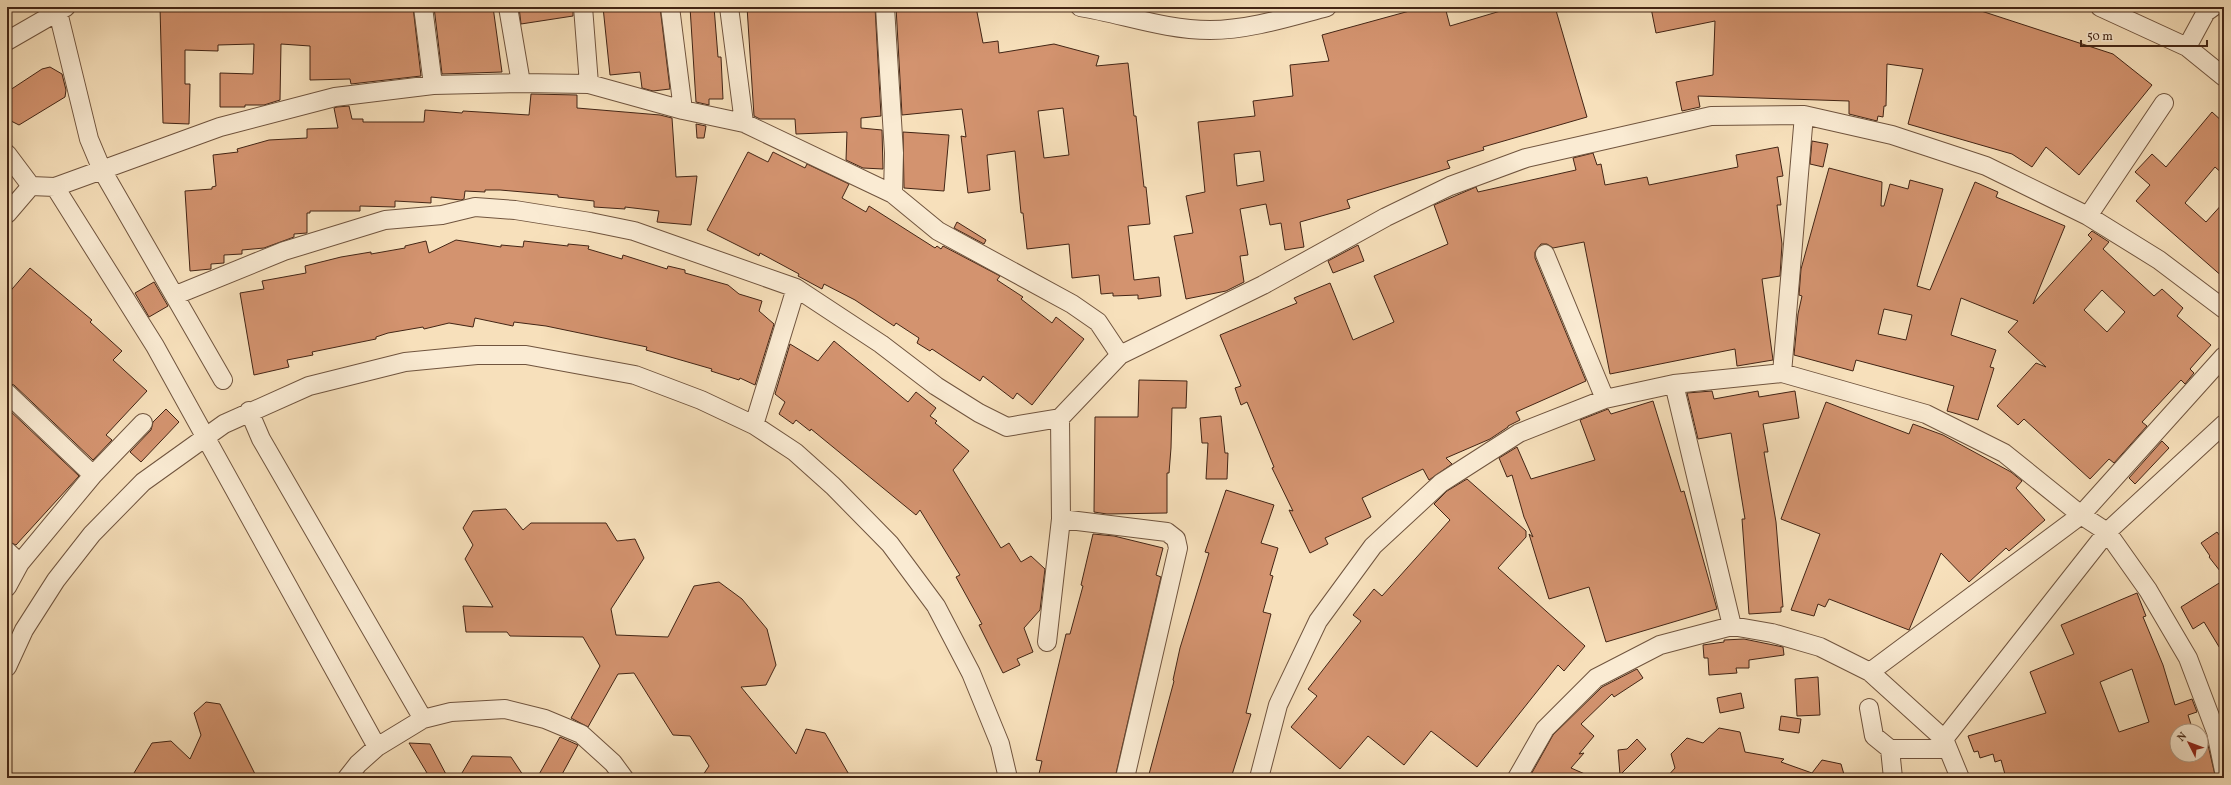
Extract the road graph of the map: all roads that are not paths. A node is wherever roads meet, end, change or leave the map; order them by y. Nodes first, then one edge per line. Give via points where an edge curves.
1 (423, 7) edge
2 (508, 7) edge
3 (583, 7) edge
4 (670, 7) edge
5 (728, 7) edge
6 (885, 7) edge
7 (1080, 7) edge
8 (1327, 7) edge
9 (2100, 7) edge
10 (2213, 7) edge
11 (62, 10) edge
12 (7, 41) edge
13 (2187, 47) junction
14 (2224, 77) edge
15 (521, 83) junction
16 (590, 84) junction
17 (433, 85) junction
18 (2164, 103) dead end
19 (683, 110) junction
20 (1804, 115) junction
21 (744, 123) junction
22 (7, 154) edge
23 (102, 170) junction
24 (31, 186) junction
25 (55, 187) junction
26 (893, 194) junction
27 (7, 214) edge
28 (2088, 216) junction
29 (1545, 254) dead end
30 (796, 288) junction
31 (176, 295) junction
32 (2224, 309) edge
33 (1120, 355) junction
34 (2224, 356) edge
35 (1782, 373) junction
36 (224, 380) dead end
37 (1674, 384) junction
38 (7, 393) edge
39 (1605, 399) junction
40 (249, 411) junction
41 (1060, 418) junction
42 (143, 423) dead end
43 (2224, 424) edge
44 (754, 425) junction
45 (204, 436) junction
46 (93, 475) junction
47 (2081, 515) junction
48 (1061, 519) junction
49 (2107, 532) junction
50 (14, 557) edge
51 (7, 586) edge
52 (1732, 626) junction
53 (1047, 642) dead end
54 (7, 667) edge
55 (1870, 672) junction
56 (1869, 708) dead end
57 (423, 719) junction
58 (1946, 744) junction
59 (377, 747) junction
60 (1890, 749) junction
61 (2224, 771) edge
62 (347, 778) edge
63 (624, 778) edge
64 (1008, 778) edge
65 (1125, 778) edge
66 (1259, 778) edge
67 (1517, 778) edge
68 (1893, 778) edge
69 (1960, 778) edge

1 - 17 street
2 - 15 street
3 - 16 street
4 - 19 street
5 - 21 street
6 - 26 street via 894,153
7 - 8 street via 1157,24 1210,30 1266,23
9 - 13 street
10 - 13 street via 2206,12
11 - 12 street
11 - 23 street via 88,140
13 - 14 street
15 - 16 street
15 - 17 street
16 - 19 street
17 - 23 street via 335,97 274,112 212,130
18 - 28 street
19 - 21 street
20 - 28 street via 1892,135 1986,166
20 - 33 street via 1711,116 1526,158 1450,186 1386,217 1263,285
20 - 35 street
21 - 26 street
22 - 24 street
23 - 25 street
23 - 31 street
24 - 25 street
24 - 27 street
25 - 45 street via 154,346
26 - 33 street via 938,231 1072,304 1098,322
28 - 32 street via 2159,260
29 - 39 street
30 - 31 street via 634,231 523,211 475,208 442,215 385,220 284,251
30 - 41 street via 979,413 1006,426
30 - 44 street
31 - 36 street
33 - 41 street
34 - 47 street
35 - 37 street
35 - 47 street via 1926,414 2004,453
37 - 39 street
37 - 52 street
38 - 46 street
39 - 66 street via 1519,433 1441,483 1373,546 1318,621 1278,705
40 - 44 street via 309,386 406,362 477,355 526,355 635,375 701,400
40 - 45 street
40 - 57 street via 261,440
41 - 48 street
42 - 46 street
43 - 49 street
44 - 64 street via 795,452 839,492 890,544 936,606 971,673 1000,744
45 - 54 street via 143,482 92,534 56,580 24,630
45 - 59 street
46 - 50 street
47 - 49 street
47 - 55 street
48 - 53 street
48 - 65 street via 1167,532 1176,539 1178,548
49 - 58 street
49 - 61 street via 2148,590 2188,658 2216,732
50 - 51 street
52 - 55 street via 1772,633 1820,647
52 - 67 street via 1660,645 1596,678 1545,729
55 - 58 street
56 - 60 street via 1874,736
57 - 59 street
57 - 63 street via 451,712 505,709 545,719 581,734 613,763
58 - 60 street
58 - 69 street
59 - 62 street
60 - 68 street

